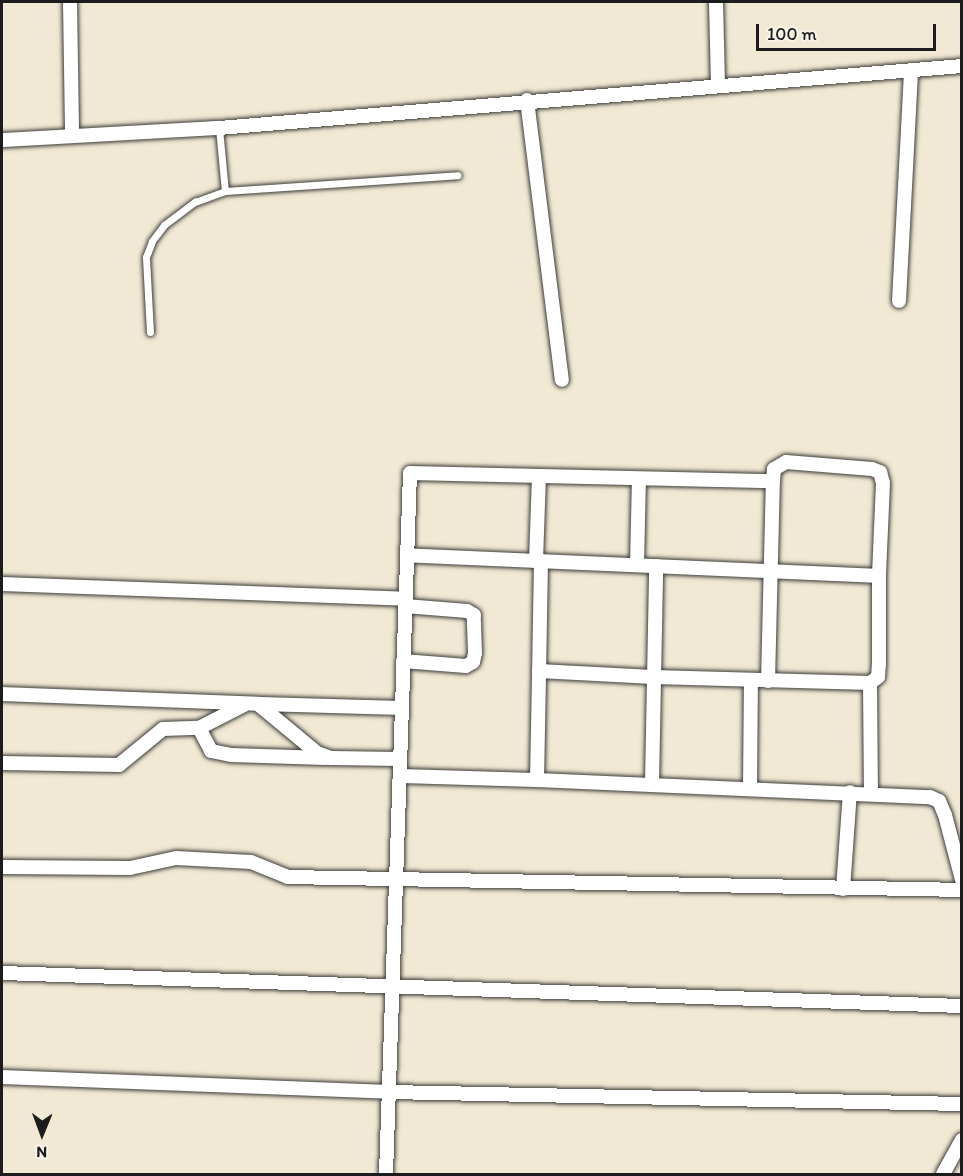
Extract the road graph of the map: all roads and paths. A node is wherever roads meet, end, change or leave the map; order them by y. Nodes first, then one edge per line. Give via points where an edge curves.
1 (70, 2) edge
2 (716, 2) edge
3 (962, 66) edge
4 (911, 70) junction
5 (718, 85) junction
6 (527, 100) junction
7 (219, 128) junction
8 (72, 135) junction
9 (2, 140) edge
10 (457, 175) dead end
11 (225, 191) junction
12 (899, 301) dead end
13 (150, 332) dead end
14 (562, 380) dead end
15 (539, 477) junction
16 (639, 480) junction
17 (773, 482) junction
18 (407, 555) junction
19 (538, 561) junction
20 (637, 566) junction
21 (656, 566) junction
22 (772, 572) junction
23 (879, 576) junction
24 (2, 584) edge
25 (405, 603) junction
26 (403, 661) junction
27 (540, 671) junction
28 (653, 677) junction
29 (752, 680) junction
30 (768, 681) junction
31 (870, 683) junction
32 (2, 694) edge
33 (252, 704) junction
34 (402, 708) junction
35 (199, 728) junction
36 (331, 758) junction
37 (400, 759) junction
38 (2, 763) edge
39 (400, 777) junction
40 (537, 780) junction
41 (652, 784) junction
42 (750, 788) junction
43 (850, 792) junction
44 (871, 793) junction
45 (2, 867) edge
46 (396, 879) junction
47 (962, 880) edge
48 (843, 889) junction
49 (962, 890) edge
50 (2, 973) edge
51 (393, 984) junction
52 (962, 1006) edge
53 (2, 1077) edge
54 (389, 1092) junction
55 (962, 1104) edge
56 (962, 1140) edge
57 (386, 1174) edge
58 (943, 1174) edge

1 - 8 street
2 - 5 street
3 - 4 street
4 - 5 street
4 - 12 street
5 - 6 street
6 - 7 street
6 - 14 street
7 - 8 street
7 - 11 lane
8 - 9 street
10 - 11 lane
11 - 13 lane via 195,202 164,225 152,241 146,256
15 - 16 street
15 - 18 street via 410,473
15 - 19 street
16 - 17 street
16 - 20 street
17 - 22 street
17 - 23 street via 774,469 786,462 880,472 883,483
18 - 19 street
18 - 25 street
19 - 20 street
19 - 27 street
20 - 21 street
21 - 22 street
21 - 28 street
22 - 23 street
22 - 30 street
23 - 31 street via 878,677
24 - 25 street
25 - 26 street
25 - 26 street via 474,615 476,653 473,662 466,666
26 - 34 street
27 - 28 street
27 - 40 street
28 - 29 street
28 - 41 street
29 - 30 street
29 - 42 street
30 - 31 street
31 - 44 street
32 - 33 street
33 - 34 street
33 - 35 street
33 - 36 street via 317,753
34 - 37 street
35 - 36 street via 211,751
35 - 38 street via 163,729 137,746 119,765
36 - 37 street
37 - 39 street
39 - 40 street
39 - 46 street
40 - 41 street
41 - 42 street
42 - 43 street
43 - 44 street
43 - 48 street
44 - 47 street via 930,796 939,801
45 - 46 street via 130,868 176,858 251,862 288,877
46 - 48 street
46 - 51 street
48 - 49 street
50 - 51 street
51 - 52 street
51 - 54 street
53 - 54 street
54 - 55 street
54 - 57 street
56 - 58 street

